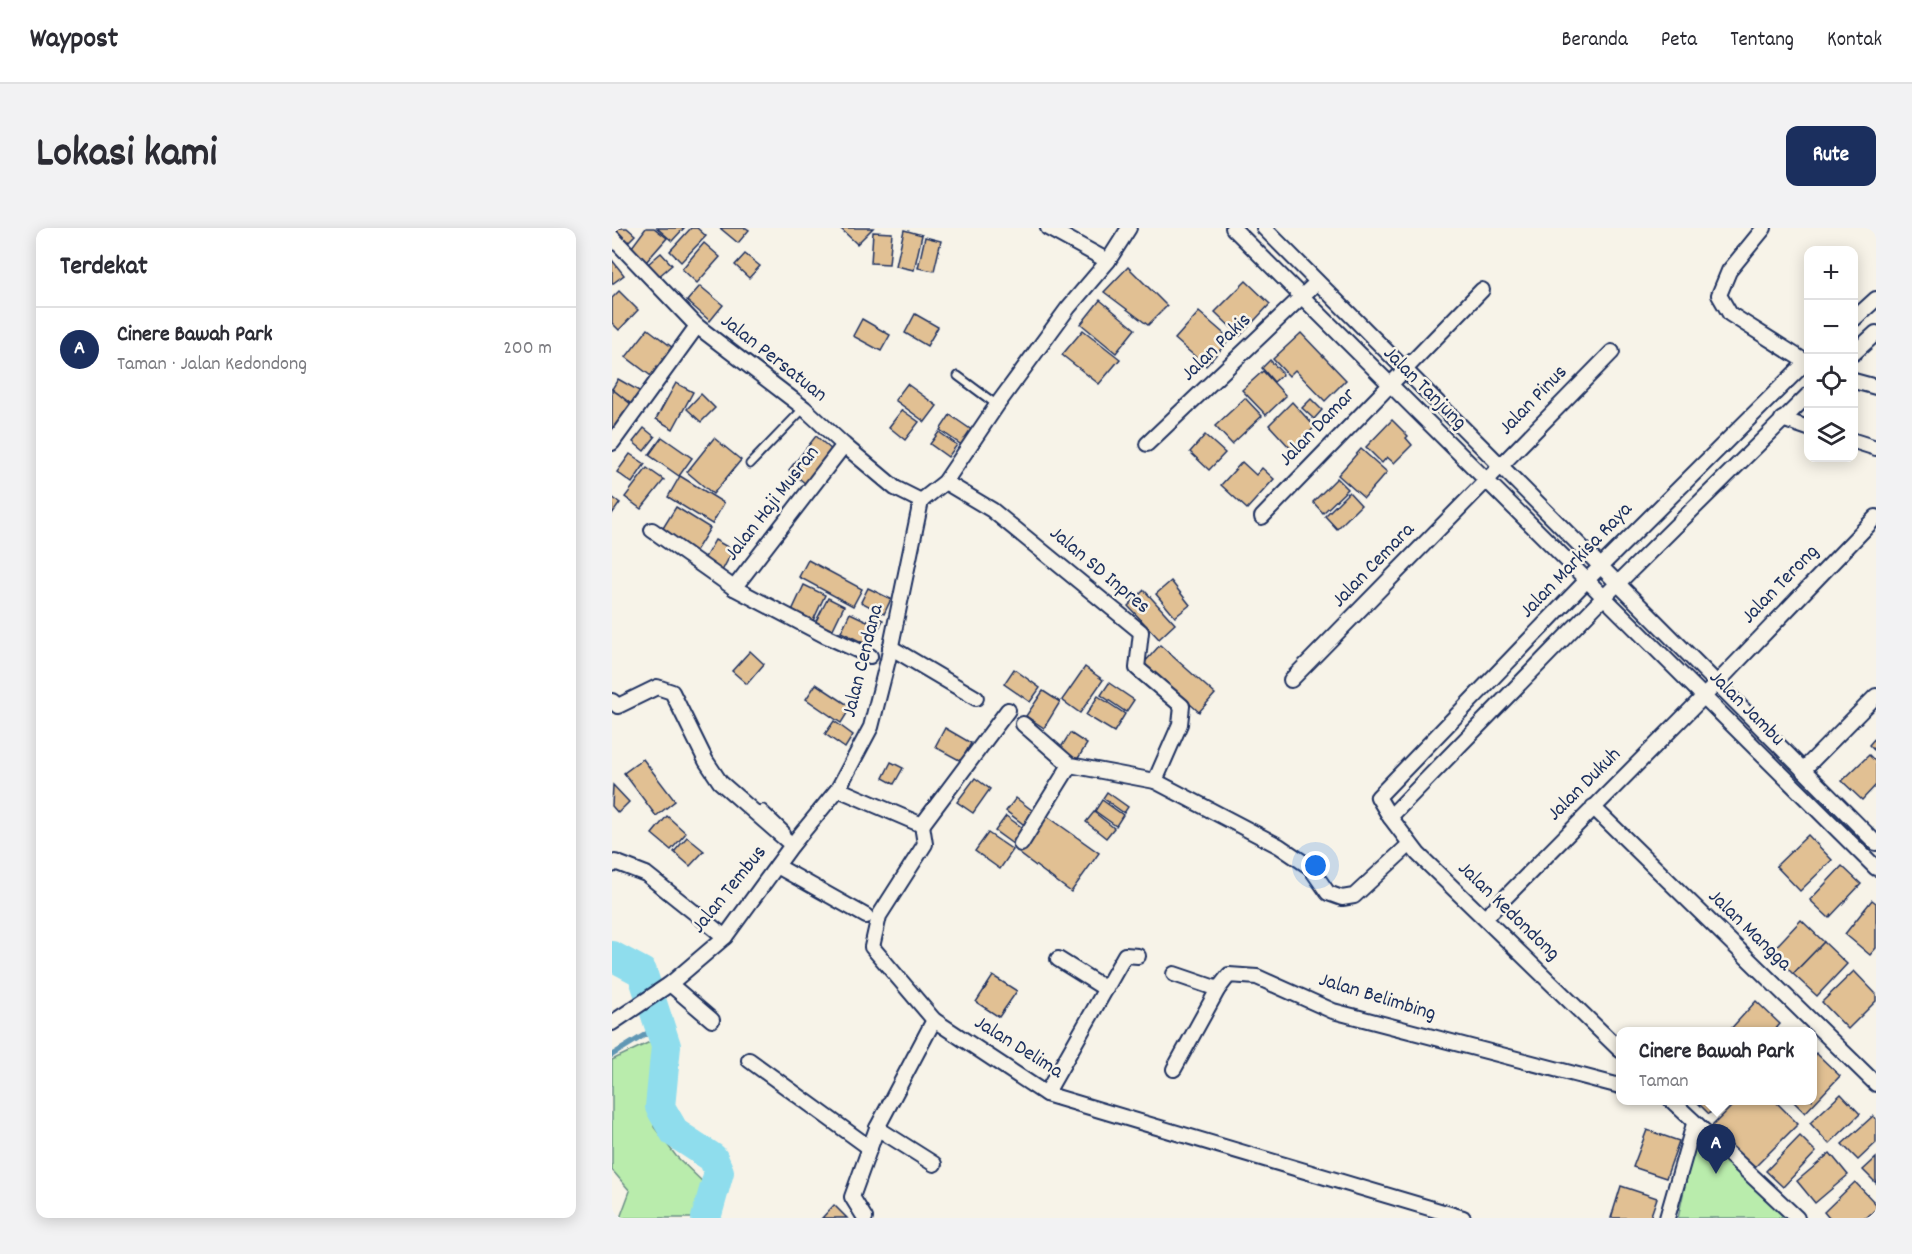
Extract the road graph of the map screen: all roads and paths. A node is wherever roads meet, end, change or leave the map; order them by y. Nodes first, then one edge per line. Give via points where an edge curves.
1 (1048, 228) edge
2 (1129, 228) edge
3 (1233, 228) edge
4 (1264, 228) edge
5 (1764, 228) edge
6 (612, 237) edge
7 (1108, 261) junction
8 (1317, 282) junction
9 (1482, 290) dead end
10 (1302, 297) junction
11 (1876, 299) edge
12 (1858, 315) edge
13 (697, 326) junction
14 (1876, 333) edge
15 (1858, 350) edge
16 (1611, 352) dead end
17 (1804, 359) edge
18 (1804, 364) edge
19 (1405, 370) junction
20 (958, 376) dead end
21 (1858, 382) edge
22 (1390, 385) junction
23 (1876, 387) edge
24 (1804, 399) edge
25 (997, 405) junction
26 (804, 408) junction
27 (1782, 419) junction
28 (1804, 426) edge
29 (1858, 442) edge
30 (612, 443) edge
31 (1147, 444) dead end
32 (844, 446) junction
33 (1876, 448) edge
34 (750, 464) dead end
35 (1501, 466) junction
36 (1486, 480) junction
37 (945, 482) junction
38 (921, 501) junction
39 (1262, 516) dead end
40 (1876, 517) edge
41 (652, 530) dead end
42 (1600, 566) junction
43 (1587, 580) junction
44 (1617, 583) junction
45 (734, 588) junction
46 (1604, 597) junction
47 (890, 647) junction
48 (870, 656) dead end
49 (1291, 680) dead end
50 (1717, 683) junction
51 (1703, 696) junction
52 (1876, 696) edge
53 (976, 698) dead end
54 (612, 701) edge
55 (1008, 710) dead end
56 (1023, 724) dead end
57 (1070, 765) junction
58 (1803, 770) junction
59 (1155, 781) junction
60 (838, 789) junction
61 (1380, 795) joint
62 (1593, 807) junction
63 (763, 809) dead end
64 (1390, 817) junction
65 (922, 825) junction
66 (788, 841) junction
67 (1876, 843) edge
68 (1021, 844) dead end
69 (1410, 844) junction
70 (612, 865) edge
71 (777, 866) junction
72 (1876, 868) edge
73 (866, 916) dead end
74 (1485, 918) junction
75 (725, 937) junction
76 (1138, 956) dead end
77 (1058, 960) dead end
78 (1174, 974) dead end
79 (666, 986) junction
80 (1106, 989) junction
81 (1218, 989) junction
82 (712, 1020) dead end
83 (934, 1020) junction
84 (612, 1023) edge
85 (1616, 1046) edge
86 (749, 1060) dead end
87 (1174, 1069) dead end
88 (1876, 1084) edge
89 (1616, 1085) edge
90 (1046, 1094) junction
91 (1675, 1105) edge
92 (1694, 1124) junction
93 (877, 1128) junction
94 (870, 1148) junction
95 (934, 1164) dead end
96 (866, 1218) edge
97 (1463, 1218) edge
98 (1667, 1218) edge
99 (1797, 1218) edge

1 - 7 street
2 - 7 street
3 - 10 street, Jalan Tanjung
4 - 8 street, Jalan Tanjung
5 - 17 street via 1729,272 1719,296 1730,314
6 - 13 street, Jalan Persatuan
7 - 25 street
8 - 10 street, Jalan Pakis
8 - 19 street, Jalan Tanjung
9 - 19 street, Jalan Damar
10 - 22 street, Jalan Tanjung
10 - 31 street, Jalan Pakis
11 - 12 street
13 - 26 street, Jalan Persatuan
13 - 30 street
14 - 15 street
16 - 35 street, Jalan Pinus
18 - 42 street, Jalan Markisa Raya
19 - 22 street, Jalan Damar
19 - 35 street, Jalan Tanjung
20 - 25 lane
21 - 23 street
22 - 36 street, Jalan Tanjung
22 - 39 street, Jalan Damar
24 - 27 street, Jalan Markisa Raya
25 - 37 street
26 - 32 street, Jalan Persatuan
26 - 34 lane
27 - 28 street
27 - 44 street, Jalan Markisa Raya
29 - 33 street
32 - 38 street, Jalan Persatuan via 896,488
32 - 45 street, Jalan Haji Musran
35 - 36 street, Jalan Pinus
35 - 42 street, Jalan Tanjung
36 - 43 street, Jalan Tanjung
36 - 49 street, Jalan Cemara
37 - 38 street
37 - 59 street, Jalan SD Inpres via 992,510 1141,632 1137,668 1182,706 1180,724
38 - 47 street, Jalan Cendana
40 - 50 street, Jalan Terong
41 - 45 street
42 - 43 street, Jalan Markisa Raya
42 - 44 street, Jalan Jambu
43 - 46 street, Jalan Jambu
43 - 61 street, Jalan Markisa Raya
44 - 46 street, Jalan Markisa Raya
44 - 50 street, Jalan Jambu
45 - 48 street
46 - 51 street, Jalan Jambu
46 - 64 street, Jalan Markisa Raya
47 - 53 street
47 - 60 street, Jalan Cendana via 871,727
50 - 51 street, Jalan Dukuh
50 - 58 street, Jalan Jambu
51 - 62 street, Jalan Dukuh
51 - 72 street, Jalan Jambu
52 - 58 street
54 - 66 street via 618,706 657,687 672,692 720,782
55 - 65 street
56 - 57 street
57 - 59 street
57 - 68 street
58 - 67 street, Jalan Jambu
59 - 69 street via 1279,846 1310,867 1328,893 1342,898 1354,896
60 - 65 street
60 - 66 street, Jalan Cendana
61 - 64 street, Jalan Kedondong
62 - 74 street, Jalan Dukuh
62 - 88 street, Jalan Mangga
63 - 66 lane via 785,830
64 - 69 street, Jalan Kedondong
65 - 83 street, Jalan Delima via 925,844 879,916 872,947
66 - 71 street, Jalan Tembus
69 - 74 street, Jalan Kedondong
70 - 75 street via 615,862 646,874
71 - 73 street
71 - 75 street, Jalan Tembus
74 - 85 street, Jalan Kedondong
75 - 79 street, Jalan Tembus
76 - 80 street via 1125,955
77 - 80 street
78 - 81 street
79 - 82 street
79 - 84 street, Jalan Tembus
80 - 90 street
81 - 87 street
81 - 89 street, Jalan Belimbing via 1229,975 1257,977 1334,1011
83 - 90 street, Jalan Delima
83 - 93 street
86 - 94 street
90 - 97 street, Jalan Delima
91 - 92 street
92 - 98 street
92 - 99 street
93 - 94 street
93 - 95 street
94 - 96 street via 852,1197

